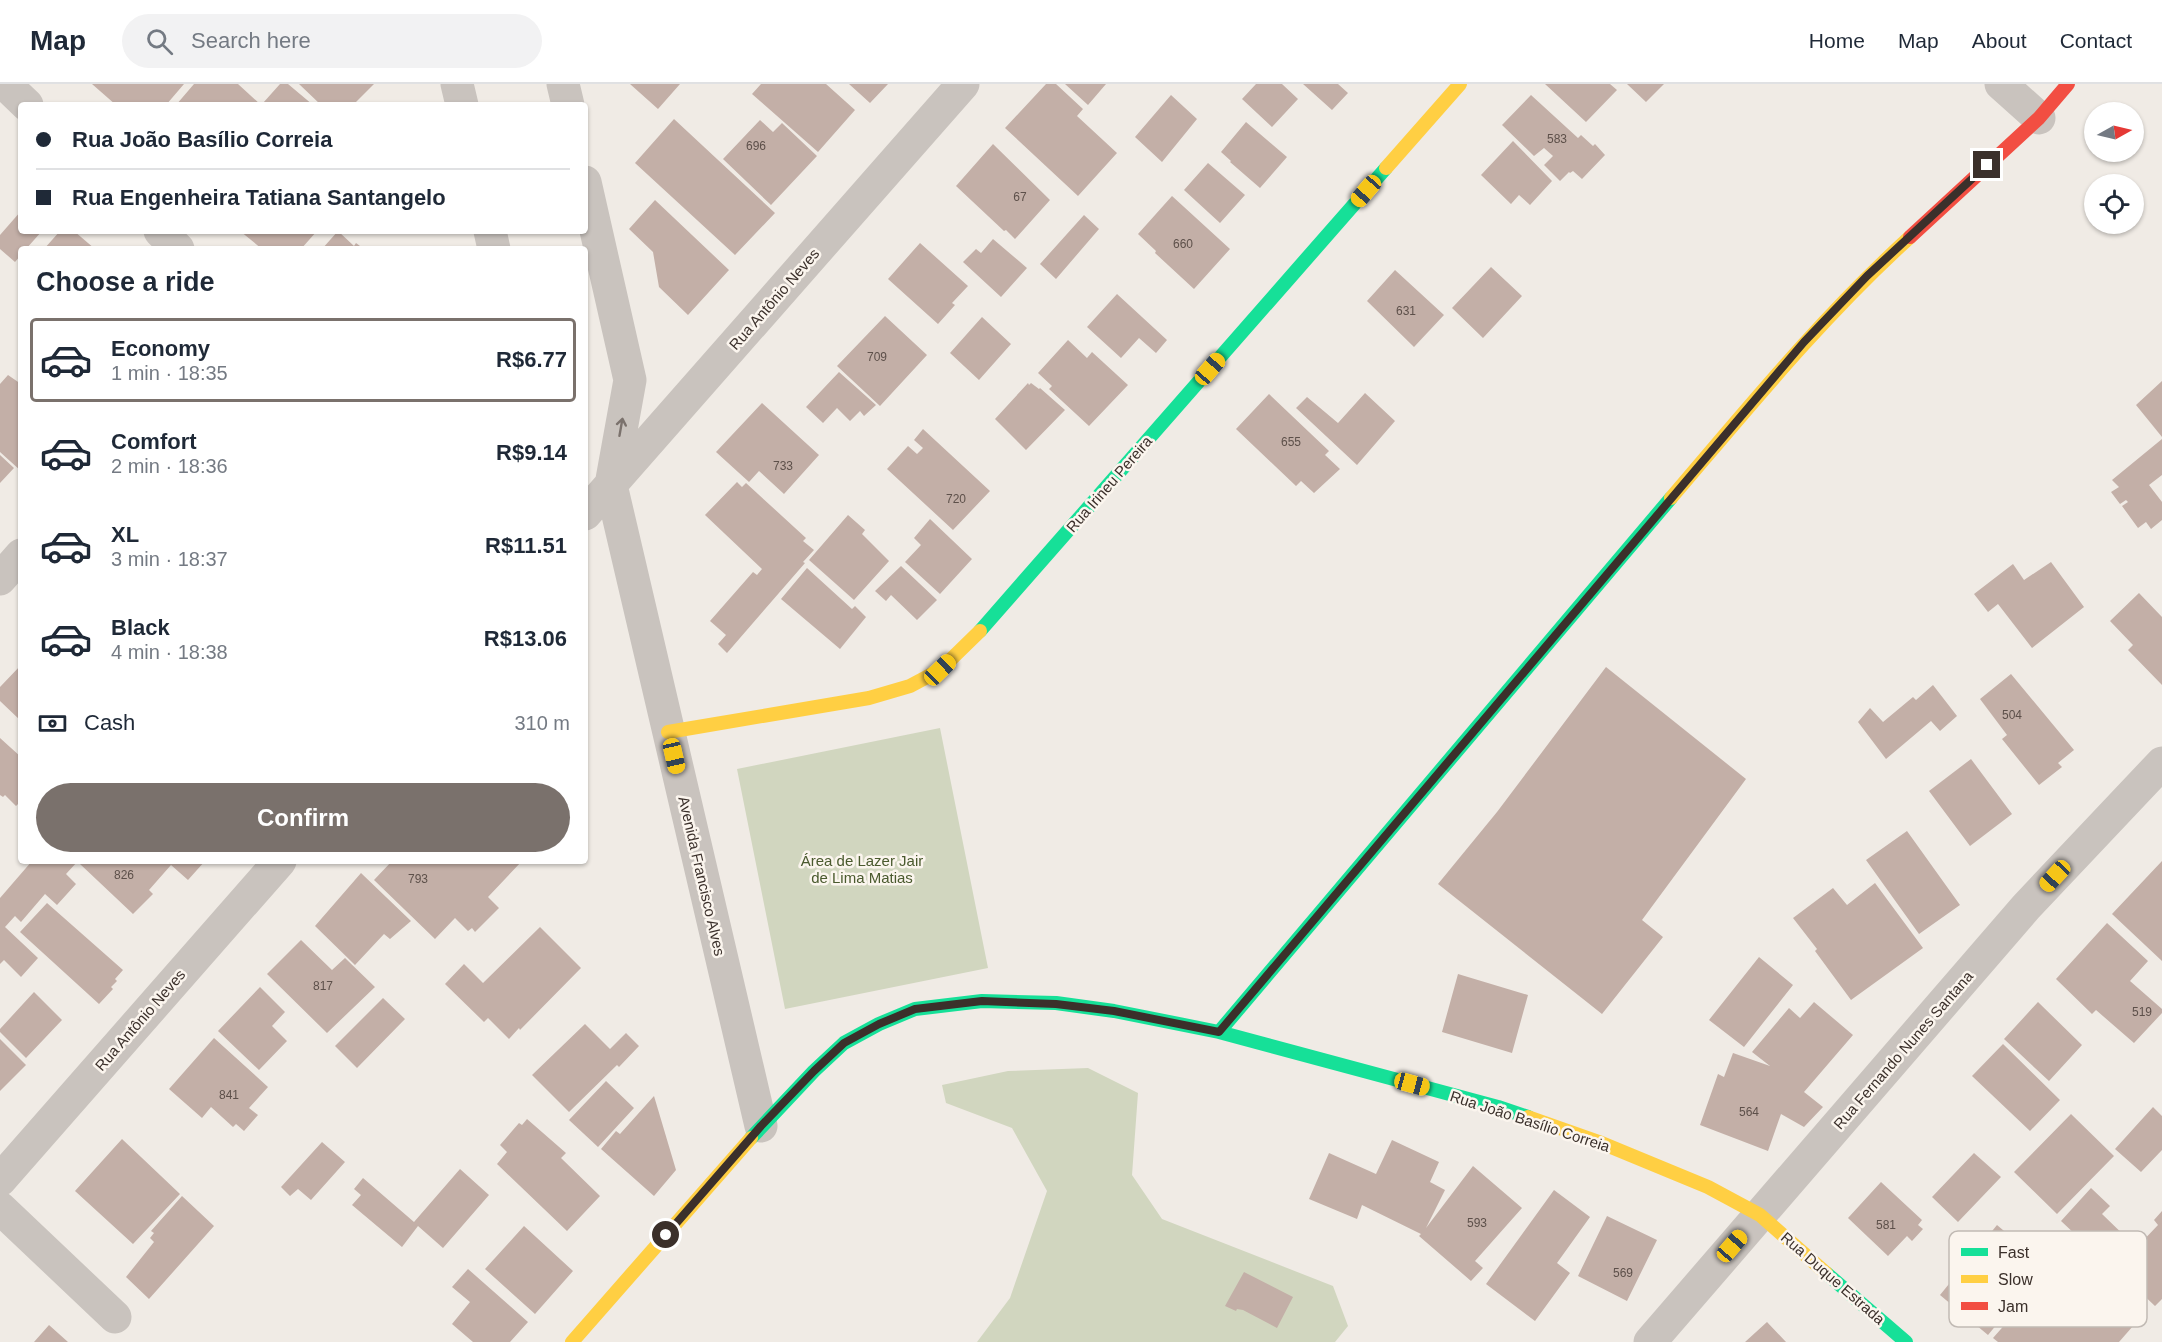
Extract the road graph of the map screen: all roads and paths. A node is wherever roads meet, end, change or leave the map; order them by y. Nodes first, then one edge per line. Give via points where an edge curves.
1 (5, 84) edge
2 (458, 84) edge
3 (563, 84) edge
4 (963, 84) edge
5 (1460, 84) edge
6 (2001, 84) edge
7 (2068, 84) edge
8 (24, 102) edge
9 (461, 102) edge
10 (567, 102) edge
11 (2039, 118) junction
12 (588, 195) edge
13 (162, 234) edge
14 (175, 246) edge
15 (598, 478) edge
16 (588, 506) edge
17 (18, 558) edge
18 (0, 579) edge
19 (668, 732) junction
20 (2162, 763) edge
21 (277, 864) edge
22 (1219, 1032) junction
23 (761, 1126) junction
24 (0, 1180) edge
25 (0, 1208) edge
26 (1760, 1215) junction
27 (116, 1317) dead end
28 (572, 1342) edge
29 (1650, 1342) edge
30 (1906, 1342) edge

1 - 8 street
2 - 9 street
3 - 10 street
4 - 15 street, Rua Antônio Neves
5 - 19 street, Rua Irineu Pereira via 980,631 940,670 910,686 869,698
6 - 11 street
7 - 11 street
11 - 22 street via 1867,276 1804,342
15 -> 12 street, Avenida Francisco Alves via 630,380
13 - 14 street
15 - 16 street, Rua Antônio Neves
15 - 19 street, Avenida Francisco Alves
17 - 18 street
19 - 23 street, Avenida Francisco Alves
20 - 26 street, Rua Fernando Nunes Santana via 2026,907
21 - 24 street, Rua Antônio Neves
22 - 23 street, Rua João Basílio Correia via 1056,1004 982,1001 915,1009 844,1043
22 - 26 street, Rua João Basílio Correia via 1509,1111 1697,1182
23 - 28 street, Rua João Basílio Correia
25 - 27 street
26 - 29 street, Rua Fernando Nunes Santana
26 - 30 street, Rua Duque Estrada

